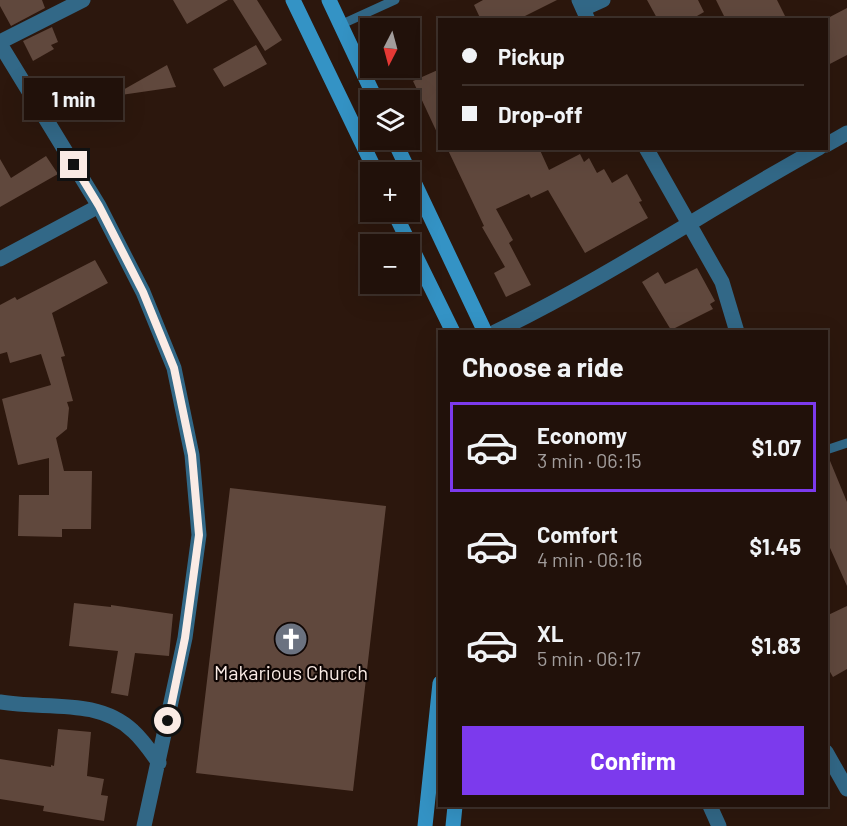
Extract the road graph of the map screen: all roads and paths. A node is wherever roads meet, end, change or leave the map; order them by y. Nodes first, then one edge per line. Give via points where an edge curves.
1 (83, 0) edge
2 (293, 0) edge
3 (329, 0) edge
4 (395, 0) edge
5 (603, 0) edge
6 (584, 9) edge
7 (340, 25) junction
8 (0, 43) edge
9 (371, 90) edge
10 (847, 134) edge
11 (828, 144) edge
12 (399, 150) edge
13 (647, 150) edge
14 (815, 150) edge
15 (371, 162) edge
16 (99, 206) junction
17 (399, 222) edge
18 (691, 225) junction
19 (0, 259) edge
20 (452, 330) edge
21 (485, 330) edge
22 (499, 330) edge
23 (736, 330) edge
24 (847, 443) edge
25 (828, 449) edge
26 (0, 702) edge
27 (438, 702) edge
28 (828, 756) edge
29 (159, 763) junction
30 (847, 789) edge
31 (455, 807) edge
32 (710, 807) edge
33 (144, 826) edge
34 (425, 826) edge
35 (453, 826) edge
36 (719, 826) edge

1 - 8 street
2 - 15 street
3 - 7 street
4 - 7 lane
5 - 6 street
7 - 9 street
8 - 16 street
10 - 11 street
12 - 21 street
13 - 18 street
14 - 18 street
16 - 19 street
16 - 29 street via 143,292 174,368 192,455 199,535 185,638
17 - 20 street
18 - 22 street
18 - 23 street via 722,282
24 - 25 lane
26 - 29 street via 89,708 115,717 133,731
27 - 34 street
28 - 30 street
29 - 33 street
31 - 35 street
32 - 36 street

